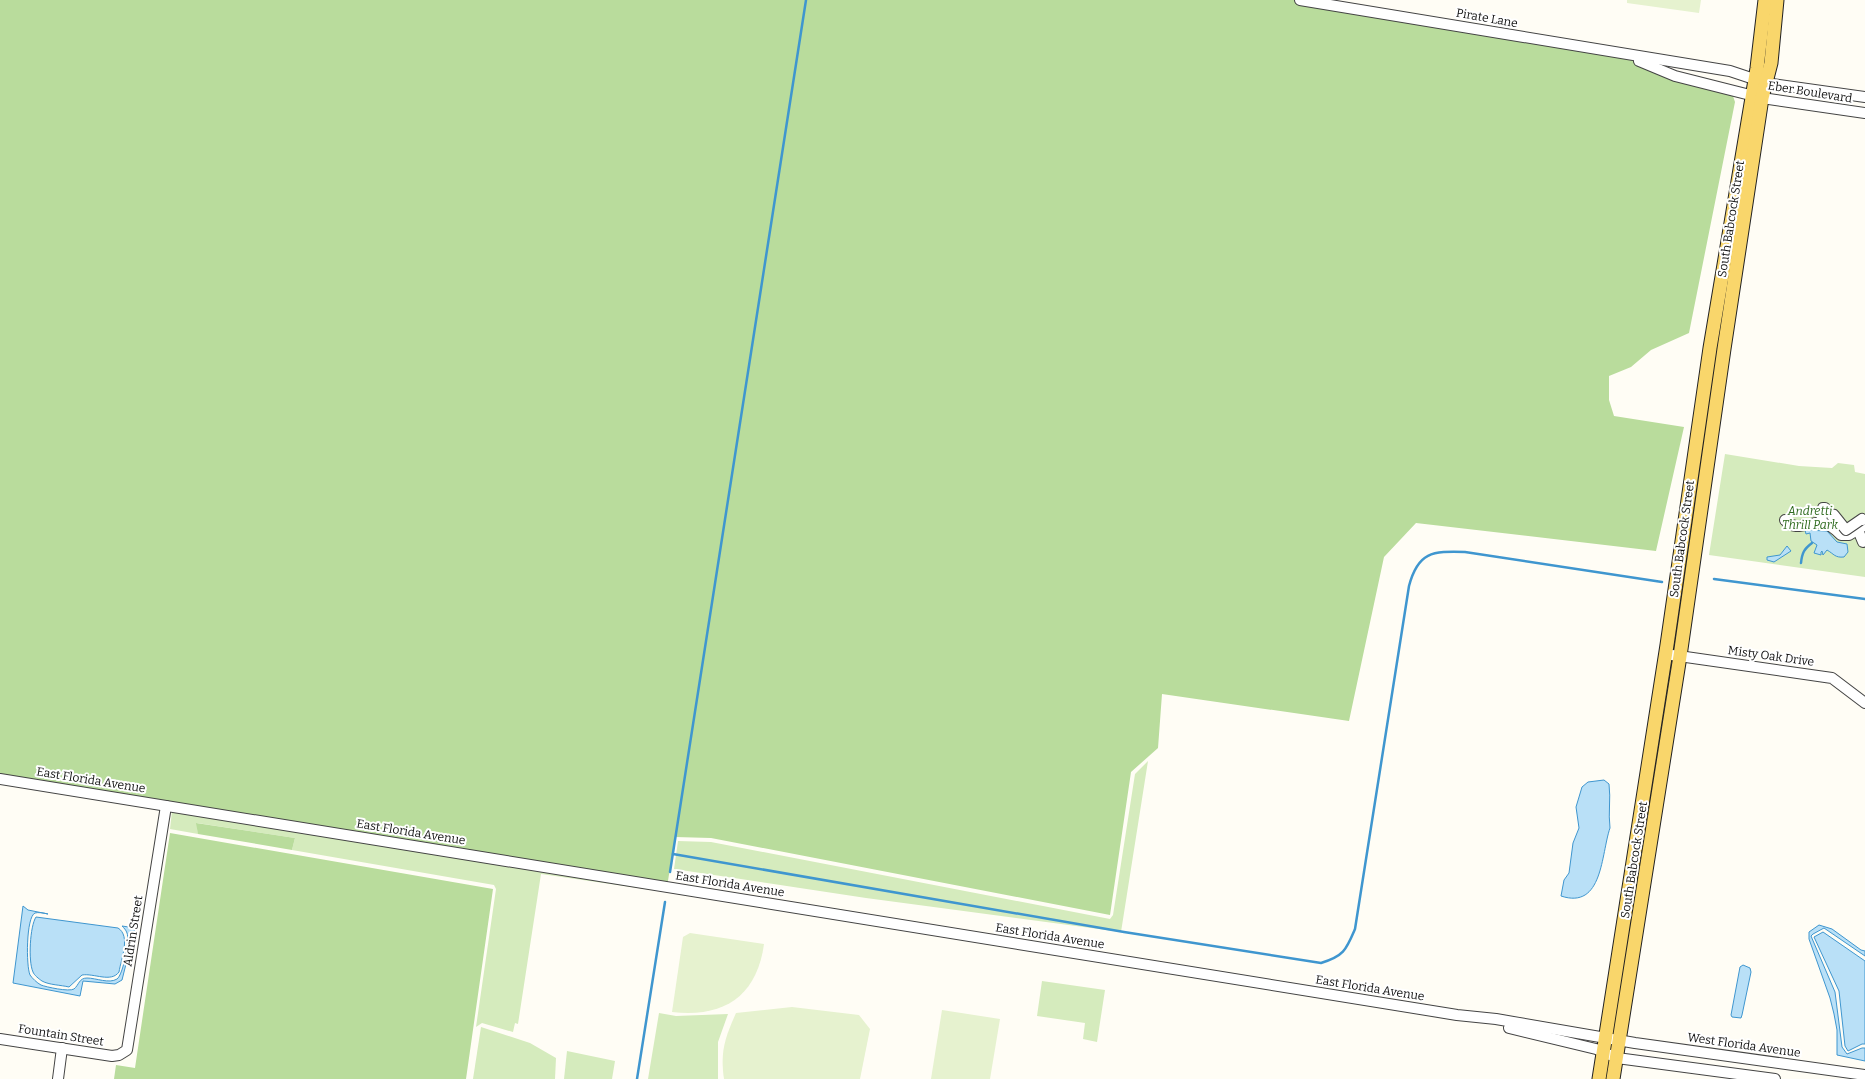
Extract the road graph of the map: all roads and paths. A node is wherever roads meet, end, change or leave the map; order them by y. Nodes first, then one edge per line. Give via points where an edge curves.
1 (1300, 0) edge
2 (1765, 0) edge
3 (1777, 0) edge
4 (1623, 54) junction
5 (1761, 81) junction
6 (1757, 97) junction
7 (1865, 97) edge
8 (1865, 113) edge
9 (1825, 508) dead end
10 (1832, 516) dead end
11 (1785, 520) dead end
12 (1821, 523) junction
13 (1861, 524) edge
14 (1863, 542) dead end
15 (1665, 654) junction
16 (1680, 656) junction
17 (1863, 698) edge
18 (0, 779) edge
19 (166, 806) junction
20 (1456, 1015) junction
21 (0, 1039) edge
22 (1613, 1040) junction
23 (62, 1048) junction
24 (1605, 1052) junction
25 (119, 1055) joint
26 (1736, 1056) junction
27 (1617, 1058) junction
28 (1865, 1075) edge
29 (1733, 1077) edge
30 (58, 1079) edge
31 (1599, 1079) edge
32 (1613, 1079) edge
33 (1775, 1079) edge

1 - 4 street, Pirate Lane
2 - 5 main road, South Babcock Street
3 - 5 main road, South Babcock Street via 1770,63
4 - 5 street, Pirate Lane via 1730,71
4 - 6 street, Pirate Lane via 1675,76
5 - 6 main road, South Babcock Street
5 - 7 street, Eber Boulevard
6 - 8 street, Eber Boulevard
6 - 15 main road, South Babcock Street via 1710,348
6 - 16 main road, South Babcock Street
9 - 12 street
10 - 13 street, bridge via 1834,515 1846,530 1862,519
11 - 12 street via 1789,525 1804,528
12 - 13 street via 1832,526 1841,535 1850,535
13 - 14 street
15 - 16 street, Misty Oak Drive
15 - 22 main road, South Babcock Street
16 - 17 street, Misty Oak Drive via 1832,678
16 - 22 main road, South Babcock Street
18 - 19 street, East Florida Avenue
19 - 20 street, East Florida Avenue
19 - 25 street, Aldrin Street via 129,1044 127,1050
20 - 22 street, East Florida Avenue via 1496,1019
20 - 24 street, East Florida Avenue
21 - 23 street, Fountain Street
22 - 24 main road, South Babcock Street
22 - 26 street, West Florida Avenue
22 - 27 main road, South Babcock Street
23 - 25 street, Fountain Street
23 - 30 street
24 - 27 street, East Florida Avenue
24 - 31 main road, South Babcock Street
26 - 28 street, West Florida Avenue
26 - 29 street
27 - 29 street
27 - 32 main road, South Babcock Street
29 - 33 street

